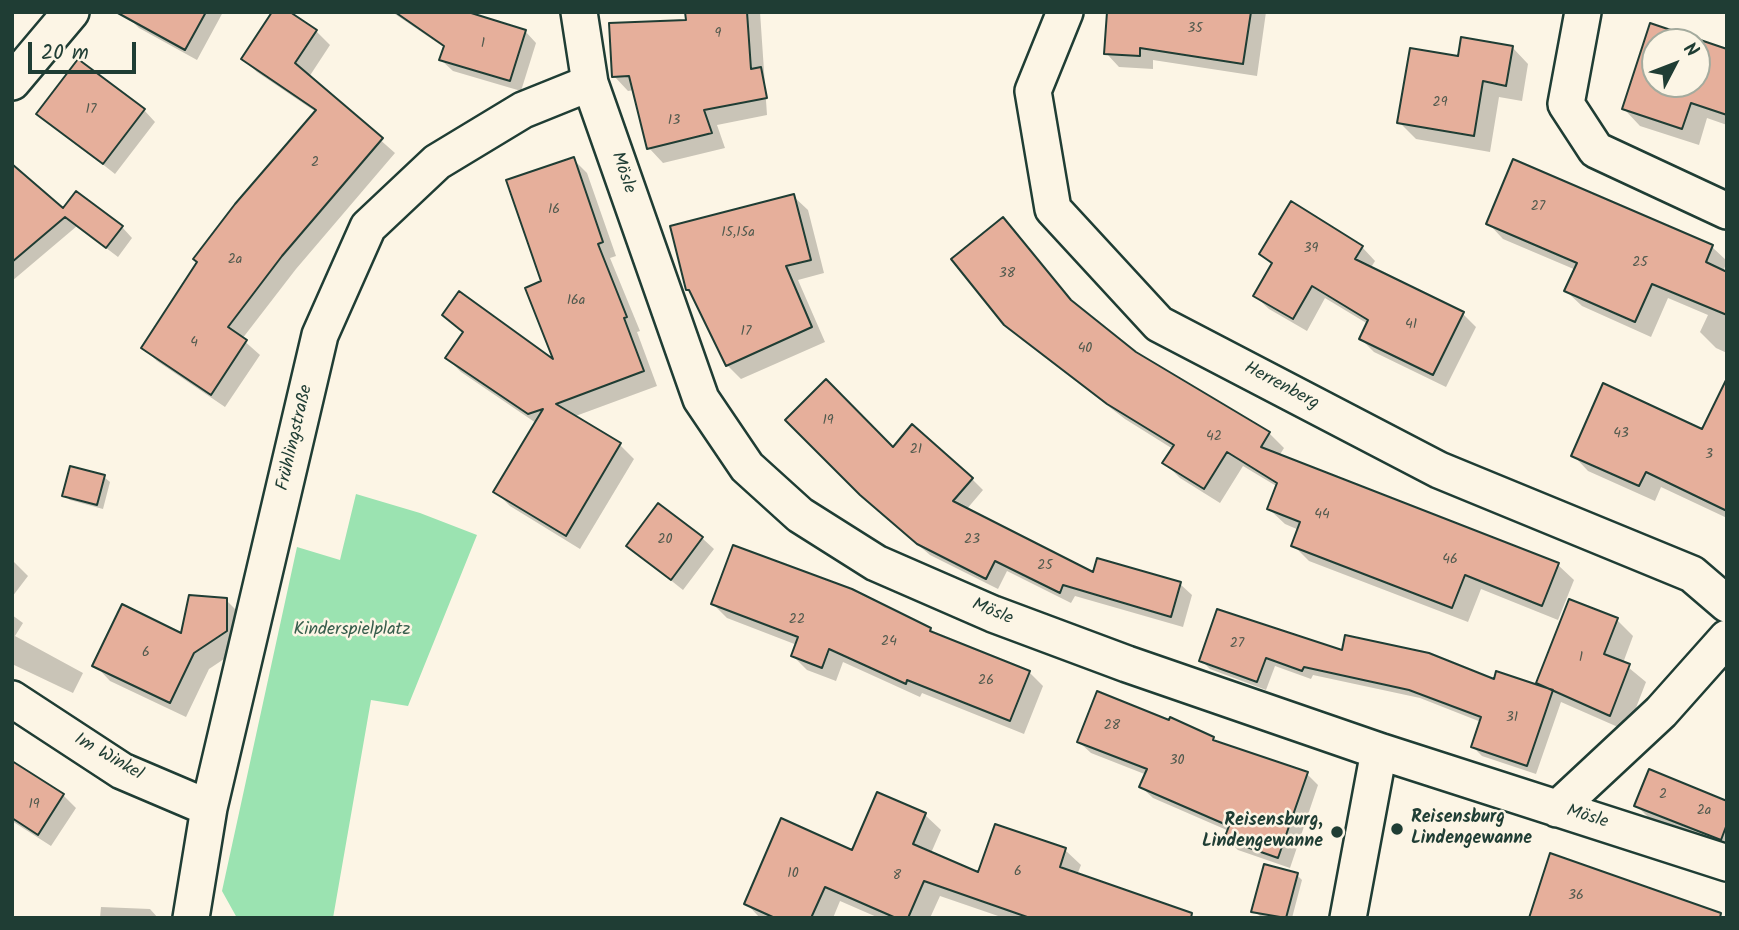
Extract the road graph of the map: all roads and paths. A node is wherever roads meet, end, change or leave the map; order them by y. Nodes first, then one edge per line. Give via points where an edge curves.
1 (71, 12) edge
2 (579, 12) edge
3 (1065, 12) edge
4 (1583, 12) edge
5 (12, 82) edge
6 (590, 83) junction
7 (1727, 211) edge
8 (1727, 604) edge
9 (1727, 638) edge
10 (12, 699) edge
11 (1379, 751) junction
12 (209, 808) junction
13 (1557, 809) junction
14 (1727, 863) edge
15 (191, 918) edge
16 (1348, 918) edge

1 - 5 street
2 - 6 street, Mösle
3 - 8 street, Herrenberg via 1033,91 1054,209 1159,324 1439,470 1692,574
4 - 7 street via 1566,104 1596,150
6 - 11 street, Mösle via 701,399 747,467 800,515 876,563 993,614
6 - 12 street, Frühlingstraße via 523,110 437,162 368,227 320,335
9 - 13 street via 1661,712
10 - 12 street, Im Winkel via 122,771
11 - 13 street, Mösle
11 - 16 street
12 - 15 street, Frühlingstraße
13 - 14 street, Mösle

